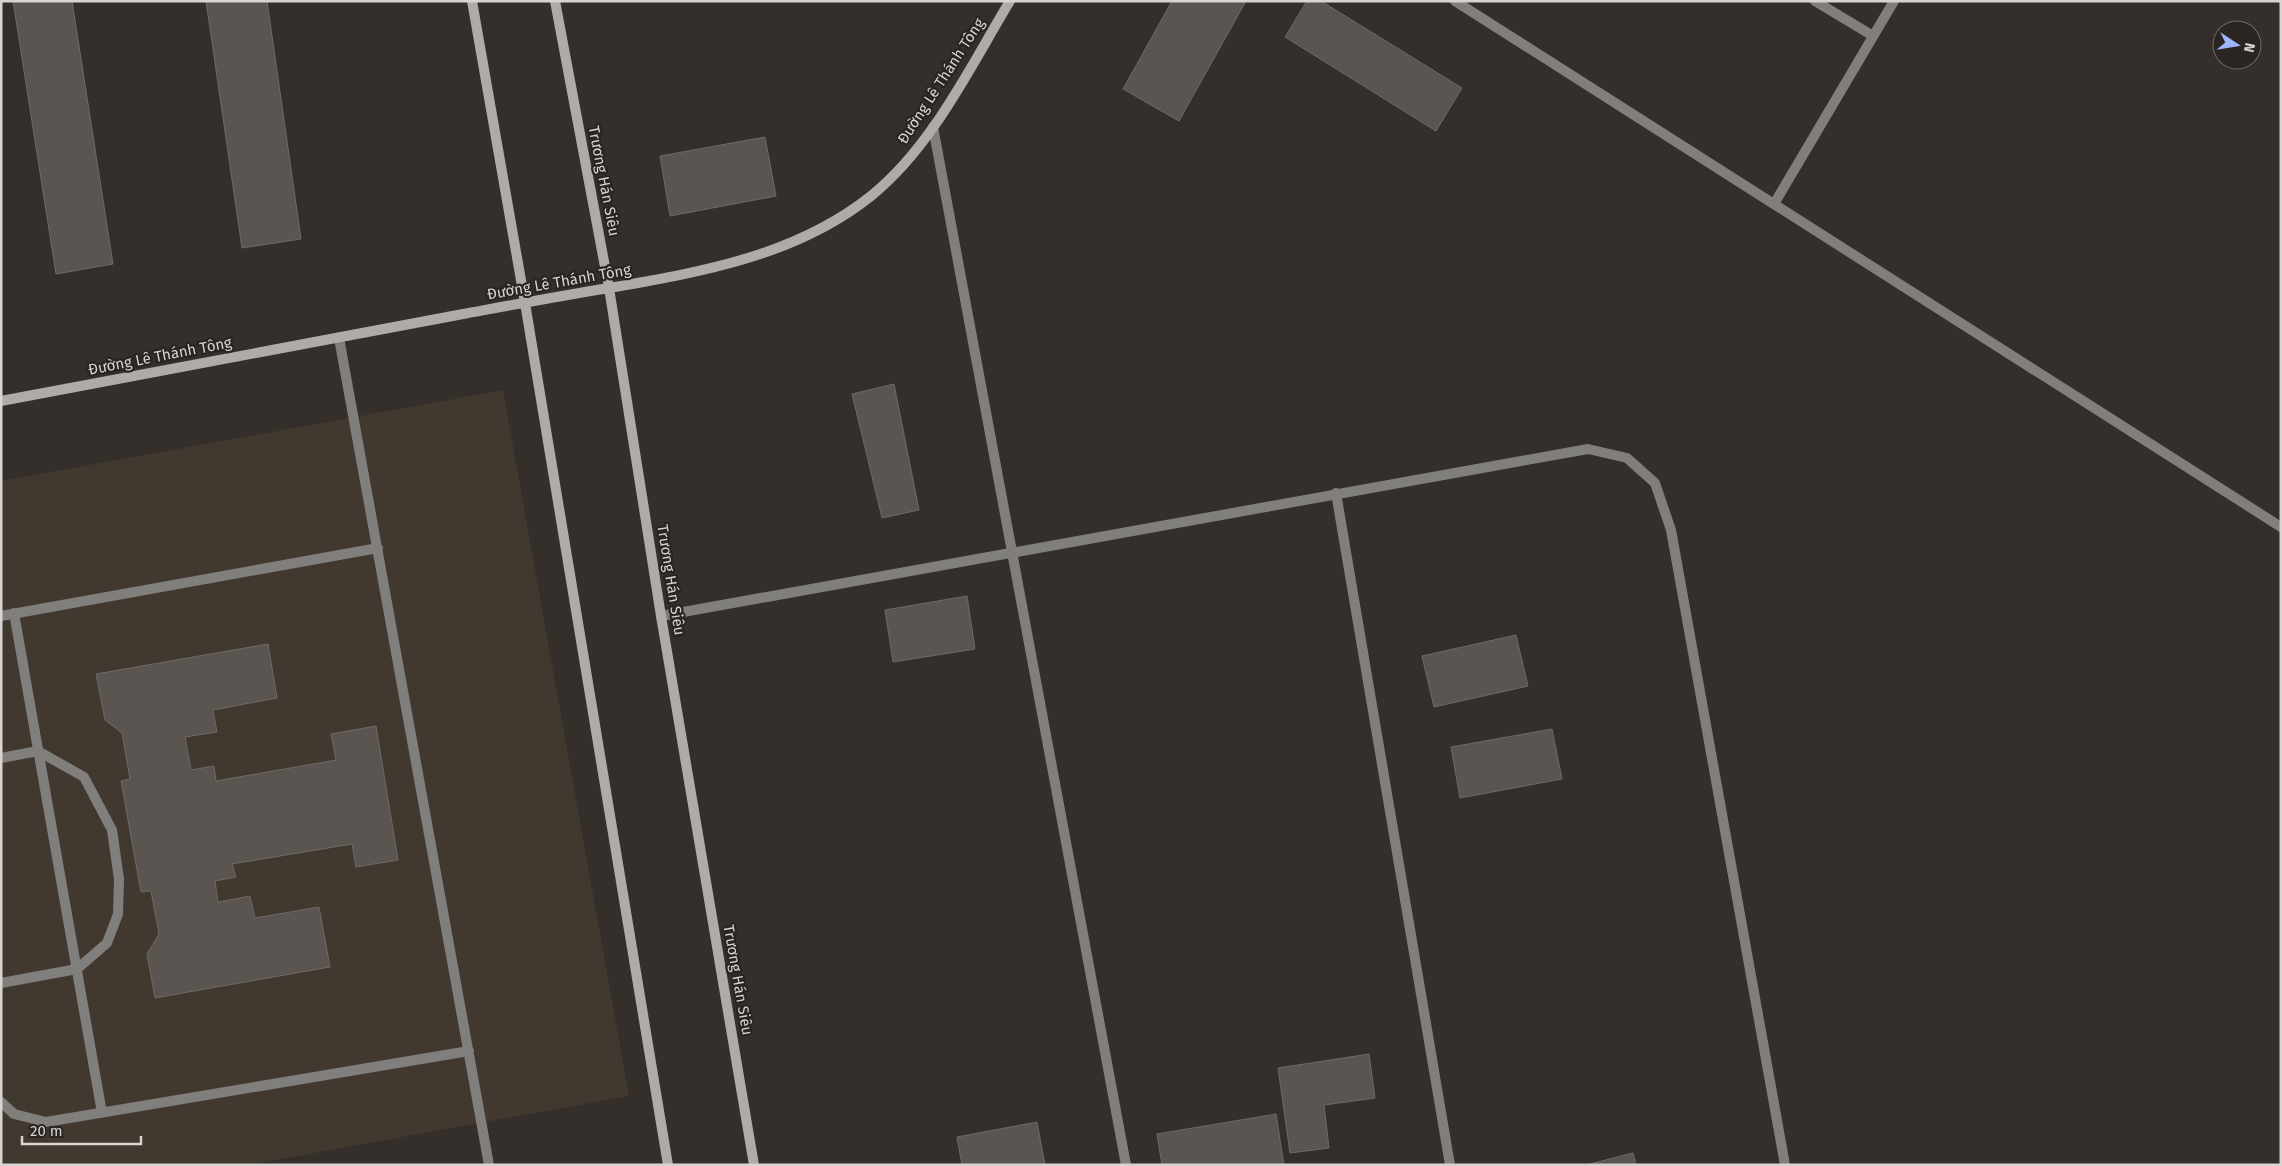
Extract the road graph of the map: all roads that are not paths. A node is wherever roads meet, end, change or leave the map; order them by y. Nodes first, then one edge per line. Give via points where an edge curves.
1 (472, 1) edge
2 (555, 1) edge
3 (1010, 1) edge
4 (1455, 1) edge
5 (1814, 1) edge
6 (1894, 1) edge
7 (1873, 36) junction
8 (933, 127) junction
9 (1774, 204) junction
10 (609, 288) junction
11 (525, 303) junction
12 (339, 338) junction
13 (1, 400) edge
14 (1336, 493) junction
15 (2281, 527) edge
16 (378, 548) junction
17 (1014, 551) junction
18 (14, 614) junction
19 (1, 616) edge
20 (661, 616) junction
21 (38, 751) junction
22 (1, 758) edge
23 (77, 969) junction
24 (1, 983) edge
25 (469, 1051) junction
26 (1, 1102) edge
27 (102, 1113) junction
28 (489, 1165) edge
29 (668, 1165) edge
30 (754, 1165) edge
31 (1126, 1165) edge
32 (1450, 1165) edge
33 (1785, 1165) edge

1 - 11 main road
2 - 10 main road, Trương Hán Siêu
3 - 8 main road, Đường Lê Thánh Tông
4 - 9 street
5 - 7 street
6 - 7 street
7 - 9 street
8 - 10 main road, Đường Lê Thánh Tông via 904,164 871,195 803,238 722,266
8 - 17 street
9 - 15 street
10 - 11 main road, Đường Lê Thánh Tông
10 - 20 main road, Trương Hán Siêu
11 - 12 main road, Đường Lê Thánh Tông
11 - 29 main road
12 - 13 main road, Đường Lê Thánh Tông
12 - 16 street
14 - 17 street
14 - 32 street
14 - 33 street via 1588,449 1627,458 1655,482 1671,530
16 - 18 street
16 - 25 street
17 - 20 street
17 - 31 street
18 - 19 street
18 - 21 street
20 - 30 main road, Trương Hán Siêu
21 - 22 street
21 - 23 street
21 - 23 street via 84,776 112,830 119,879 118,914 107,943
23 - 24 street
23 - 27 street
25 - 27 street
25 - 28 street
26 - 27 street via 14,1114 46,1122

